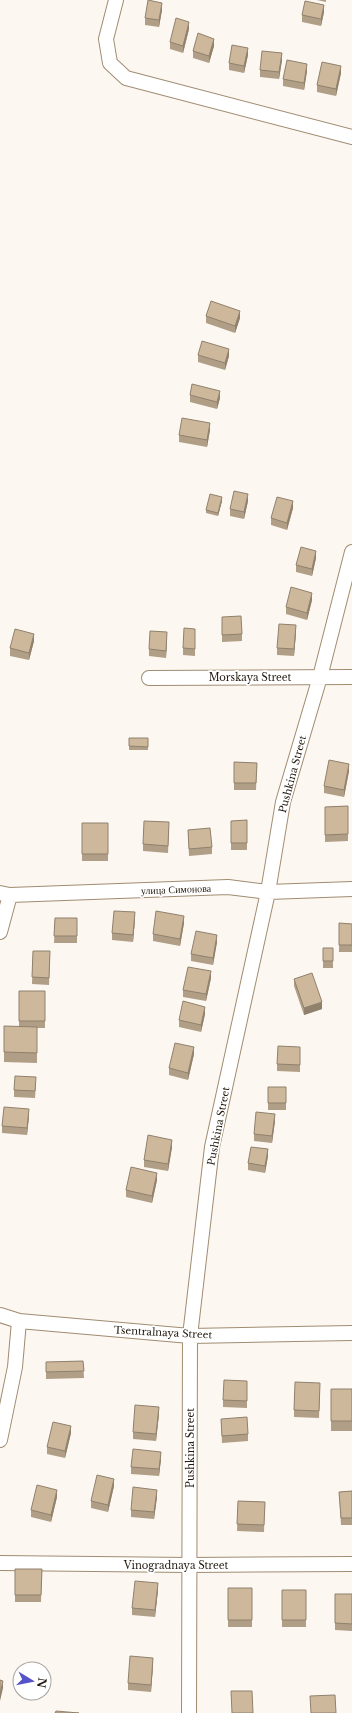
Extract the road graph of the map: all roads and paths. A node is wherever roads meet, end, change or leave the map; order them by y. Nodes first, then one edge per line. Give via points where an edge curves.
1 (116, 0) edge
2 (352, 137) edge
3 (352, 552) edge
4 (352, 676) edge
5 (320, 677) junction
6 (149, 678) dead end
7 (352, 889) edge
8 (268, 892) junction
9 (5, 894) edge
10 (0, 932) edge
11 (0, 1315) edge
12 (19, 1321) junction
13 (352, 1333) edge
14 (190, 1336) junction
15 (0, 1440) edge
16 (0, 1563) edge
17 (352, 1564) edge
18 (189, 1565) junction
19 (189, 1713) edge

1 - 2 street via 106,40 110,63 126,78
3 - 5 street, Pushkina Street
4 - 5 street, Morskaya Street
5 - 6 street, Morskaya Street
5 - 8 street, Pushkina Street via 283,802
7 - 8 street, улица Симонова
8 - 9 street, улица Симонова via 228,887
8 - 14 street, Pushkina Street via 212,1147
9 - 10 street
11 - 12 street, Tsentralnaya Street
12 - 14 street, Tsentralnaya Street
12 - 15 street via 15,1367
13 - 14 street, Tsentralnaya Street
14 - 18 street, Pushkina Street
16 - 18 street, Vinogradnaya Street
17 - 18 street, Vinogradnaya Street
18 - 19 street, Pushkina Street

